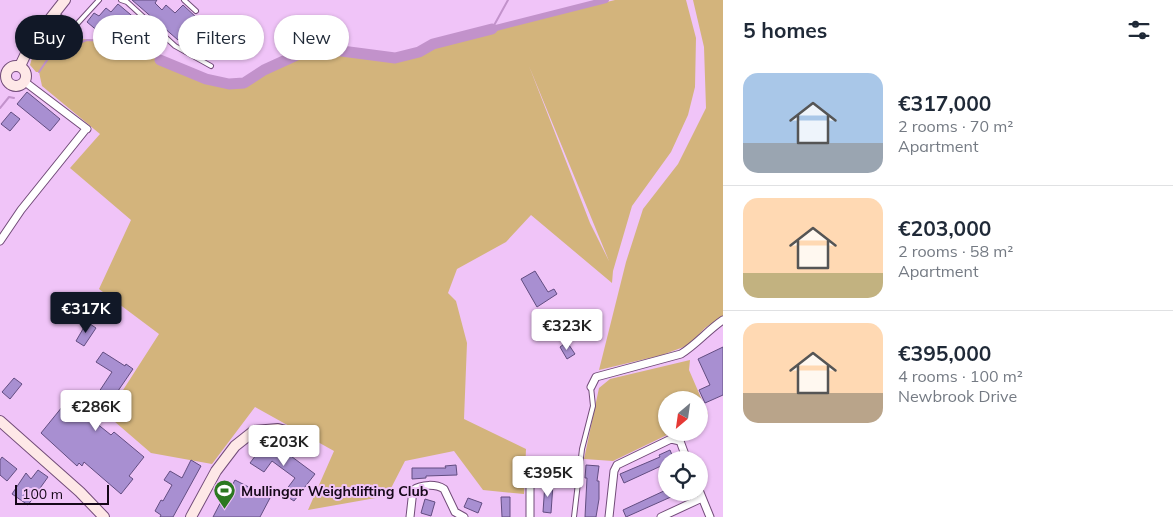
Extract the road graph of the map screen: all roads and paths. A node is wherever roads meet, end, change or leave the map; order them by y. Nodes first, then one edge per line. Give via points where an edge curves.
1 (65, 0) edge
2 (99, 0) edge
3 (121, 0) edge
4 (184, 0) edge
5 (196, 11) dead end
6 (55, 13) junction
7 (20, 66) junction
8 (211, 66) dead end
9 (25, 82) junction
10 (4, 84) edge
11 (0, 241) edge
12 (723, 320) edge
13 (591, 388) joint
14 (0, 421) edge
15 (294, 433) dead end
16 (684, 451) edge
17 (530, 462) dead end
18 (696, 501) edge
19 (703, 501) edge
20 (104, 517) edge
21 (191, 517) edge
22 (410, 517) edge
23 (464, 517) edge
24 (530, 517) edge
25 (574, 517) edge
26 (609, 517) edge
27 (661, 517) edge
28 (710, 517) edge

1 - 6 street
2 - 6 lane via 77,24 71,24
3 - 8 lane via 175,46
4 - 5 lane
6 - 7 street via 31,43
7 - 9 street via 26,73
7 - 10 street via 14,65 7,70
9 - 10 street via 17,86
9 - 11 street via 86,129
12 - 13 street via 681,354 596,377
13 - 25 lane via 593,406 582,449
14 - 20 street
15 - 21 street via 278,428 254,431 235,446 216,471
16 - 26 street via 680,441 671,439 617,465
17 - 24 street
18 - 27 street
19 - 28 street
22 - 23 street via 413,490 431,485 444,489 455,512

